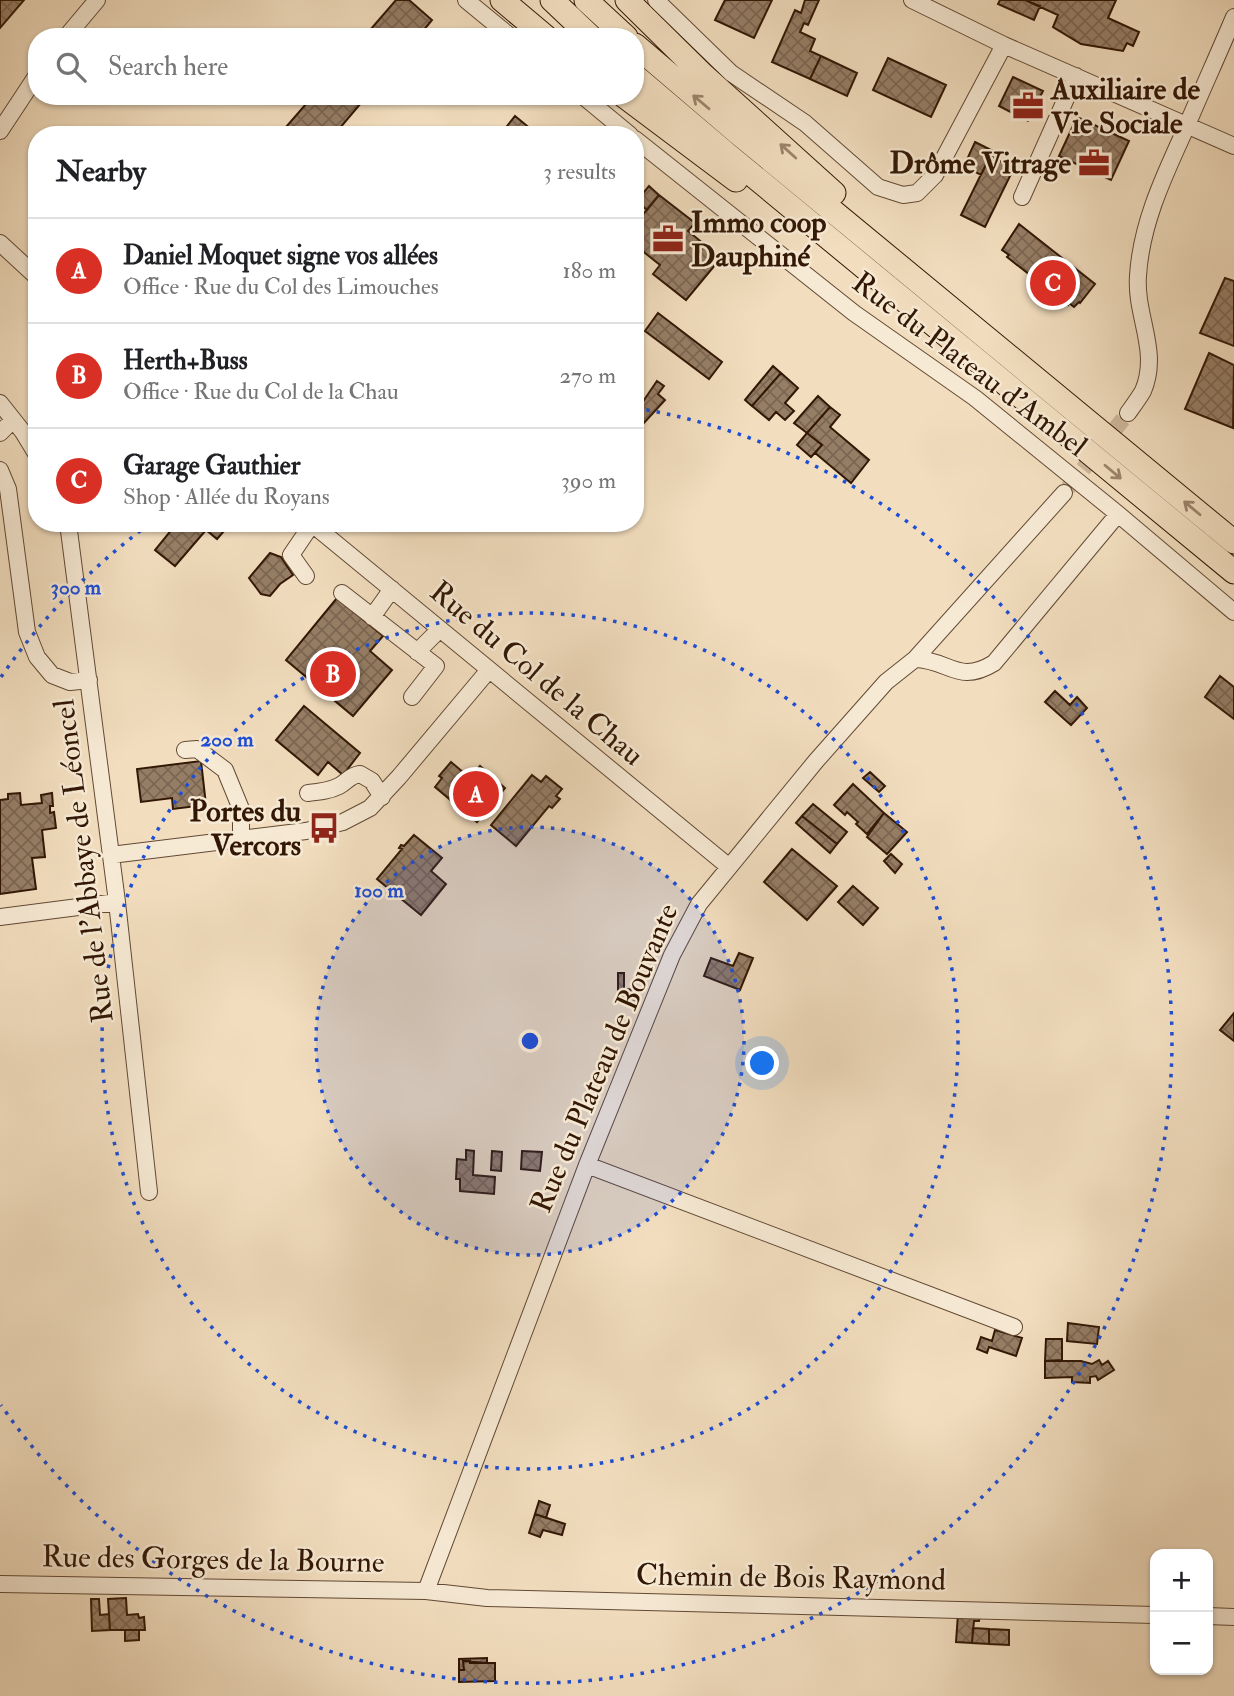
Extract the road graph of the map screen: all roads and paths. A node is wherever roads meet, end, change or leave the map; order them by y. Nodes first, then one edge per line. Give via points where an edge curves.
1 (97, 0) edge
2 (466, 0) edge
3 (502, 0) edge
4 (552, 0) edge
5 (586, 0) edge
6 (627, 0) edge
7 (656, 0) edge
8 (912, 0) edge
9 (1234, 18) edge
10 (74, 28) edge
11 (500, 28) edge
12 (535, 28) edge
13 (582, 28) edge
14 (616, 28) edge
15 (1004, 45) junction
16 (644, 52) edge
17 (1076, 76) junction
18 (644, 84) edge
19 (28, 89) edge
20 (594, 105) edge
21 (636, 105) edge
22 (1187, 124) junction
23 (619, 126) edge
24 (0, 131) edge
25 (644, 146) edge
26 (1234, 146) edge
27 (1022, 197) dead end
28 (0, 243) edge
29 (0, 259) edge
30 (28, 269) edge
31 (28, 271) edge
32 (1004, 381) junction
33 (0, 403) edge
34 (1128, 413) tunnel mouth
35 (13, 420) junction
36 (0, 433) edge
37 (28, 441) edge
38 (0, 470) edge
39 (1150, 473) junction
40 (1064, 493) tunnel mouth
41 (1118, 514) junction
42 (69, 532) edge
43 (307, 532) edge
44 (322, 532) edge
45 (1234, 542) edge
46 (1234, 572) edge
47 (306, 576) dead end
48 (392, 589) junction
49 (342, 593) dead end
50 (1234, 612) edge
51 (372, 617) junction
52 (440, 629) junction
53 (417, 652) junction
54 (915, 659) junction
55 (488, 671) junction
56 (89, 680) junction
57 (412, 697) dead end
58 (186, 750) dead end
59 (309, 793) dead end
60 (382, 797) junction
61 (241, 839) junction
62 (111, 855) junction
63 (728, 866) junction
64 (117, 902) junction
65 (0, 917) edge
66 (587, 1165) junction
67 (149, 1192) dead end
68 (1014, 1327) dead end
69 (0, 1584) edge
70 (426, 1591) junction
71 (1150, 1615) edge
72 (1213, 1616) edge
73 (1234, 1616) edge

1 - 10 street
2 - 11 street
3 - 12 highway
4 - 13 highway
5 - 14 highway
39 -> 6 highway via 748,116
7 - 15 street via 731,73 805,122 878,187 903,195 917,193 935,175
8 - 15 street
9 - 22 street
15 - 17 street
39 -> 16 highway
17 - 22 street
17 - 27 street
18 - 32 highway
19 - 24 street
20 - 23 street
21 - 32 highway
22 - 26 street
22 - 34 street via 1155,196 1142,244 1137,278 1150,350 1149,370
25 - 41 street, Rue du Plateau d'Ambel via 854,313 975,398
28 - 30 street
29 - 31 street
32 -> 46 highway
33 - 35 street
35 - 36 street
35 - 37 street
38 - 56 street via 8,489 27,632 37,657 52,675 70,682
45 -> 39 highway
40 - 54 street, Rue du Plateau de Bouvante
41 - 50 street, Rue du Plateau d'Ambel
41 - 54 street via 994,663 963,673 929,659
42 - 56 street, Rue de l'Abbaye de Léoncel
43 - 47 street via 291,555
44 - 48 street, Rue du Col de la Chau
48 - 51 street
48 - 52 street, Rue du Col de la Chau
49 - 51 street
51 - 53 street
52 - 53 street
52 - 55 street, Rue du Col de la Chau
53 - 57 street via 436,666
54 - 63 street, Rue du Plateau de Bouvante via 886,682
55 - 60 street
55 - 63 street, Rue du Col de la Chau
56 - 62 street, Rue de l'Abbaye de Léoncel
58 - 61 street via 197,749 225,770 241,809
59 - 60 street via 335,788 360,774 372,781
60 - 61 street via 359,815 324,828
61 - 62 street
62 - 64 street, Rue de l'Abbaye de Léoncel
63 - 66 street, Rue du Plateau de Bouvante via 699,904 672,955
64 - 65 street
64 - 67 street, Rue de l'Abbaye de Léoncel
66 - 68 street
66 - 70 street, Rue du Plateau de Bouvante
69 - 70 street, Rue des Gorges de la Bourne
70 - 71 street, Chemin de Bois Raymond via 487,1598
72 - 73 street

